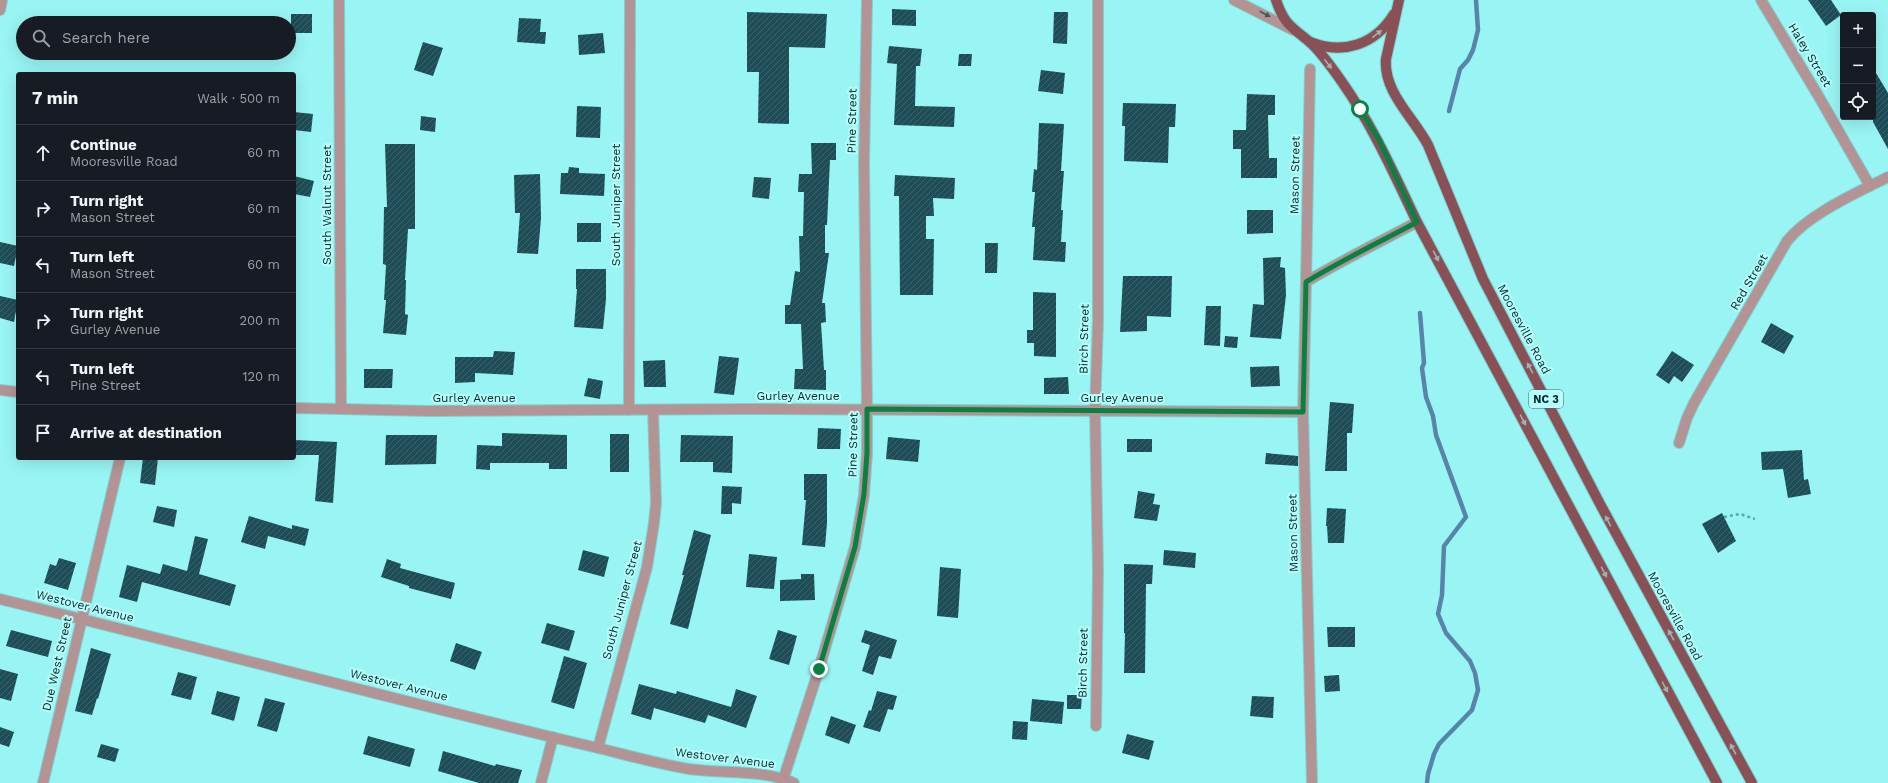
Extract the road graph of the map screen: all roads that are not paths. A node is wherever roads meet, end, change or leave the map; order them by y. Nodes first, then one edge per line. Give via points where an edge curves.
1 (2, 0) edge
2 (339, 0) edge
3 (630, 0) edge
4 (867, 0) edge
5 (1098, 0) edge
6 (1234, 0) edge
7 (1276, 0) edge
8 (1761, 0) edge
9 (1399, 2) edge
10 (0, 10) edge
11 (1298, 34) junction
12 (1310, 69) dead end
13 (1888, 177) edge
14 (1870, 186) junction
15 (1417, 222) junction
16 (1306, 282) junction
17 (0, 390) edge
18 (16, 392) edge
19 (296, 408) edge
20 (341, 409) junction
21 (867, 409) junction
22 (629, 410) junction
23 (653, 410) junction
24 (1095, 411) junction
25 (1303, 412) junction
26 (1679, 443) dead end
27 (120, 460) edge
28 (0, 599) edge
29 (81, 619) junction
30 (1096, 726) dead end
31 (553, 737) junction
32 (598, 748) junction
33 (782, 781) edge
34 (43, 783) edge
35 (541, 783) edge
36 (794, 783) edge
37 (1312, 783) edge
38 (1717, 783) edge
39 (1752, 783) edge

1 - 10 street
2 - 20 street, South Walnut Street
3 - 22 street, South Juniper Street
4 - 21 street, Pine Street via 864,164
5 - 24 street, Birch Street via 1098,320
6 -> 11 street
7 - 11 main road, Mooresville Road via 1283,16
8 - 14 street, Haley Street
11 -> 9 main road, Mooresville Road via 1310,42 1329,47 1358,45 1383,29
39 -> 9 main road, Mooresville Road / NC 3 via 1600,504 1483,279 1428,145 1388,80 1386,59
11 -> 15 main road, Mooresville Road / NC 3 via 1311,43 1322,56 1360,109 1379,140
12 - 16 street, Mason Street
13 - 14 street, Red Street
14 - 26 street, Red Street via 1808,220 1787,242 1694,403
15 - 16 street
15 -> 38 main road, Mooresville Road / NC 3
16 - 25 street, Mason Street
17 - 18 street
19 - 20 street, Gurley Avenue
20 - 22 street, Gurley Avenue
21 - 23 street, Gurley Avenue
21 - 24 street, Gurley Avenue
21 - 33 street, Pine Street via 864,494 855,547
22 - 23 street, Gurley Avenue
23 - 32 street, South Juniper Street via 656,503 647,567
24 - 25 street, Gurley Avenue
24 - 30 street, Birch Street via 1098,570
25 - 37 street, Mason Street
27 - 29 street, Due West Street
28 - 29 street, Westover Avenue
29 - 31 street, Westover Avenue
29 - 34 street, Due West Street
31 - 32 street, Westover Avenue
31 - 35 street
32 - 33 street, Westover Avenue via 687,768 728,773 756,773
33 - 36 street, Westover Avenue

